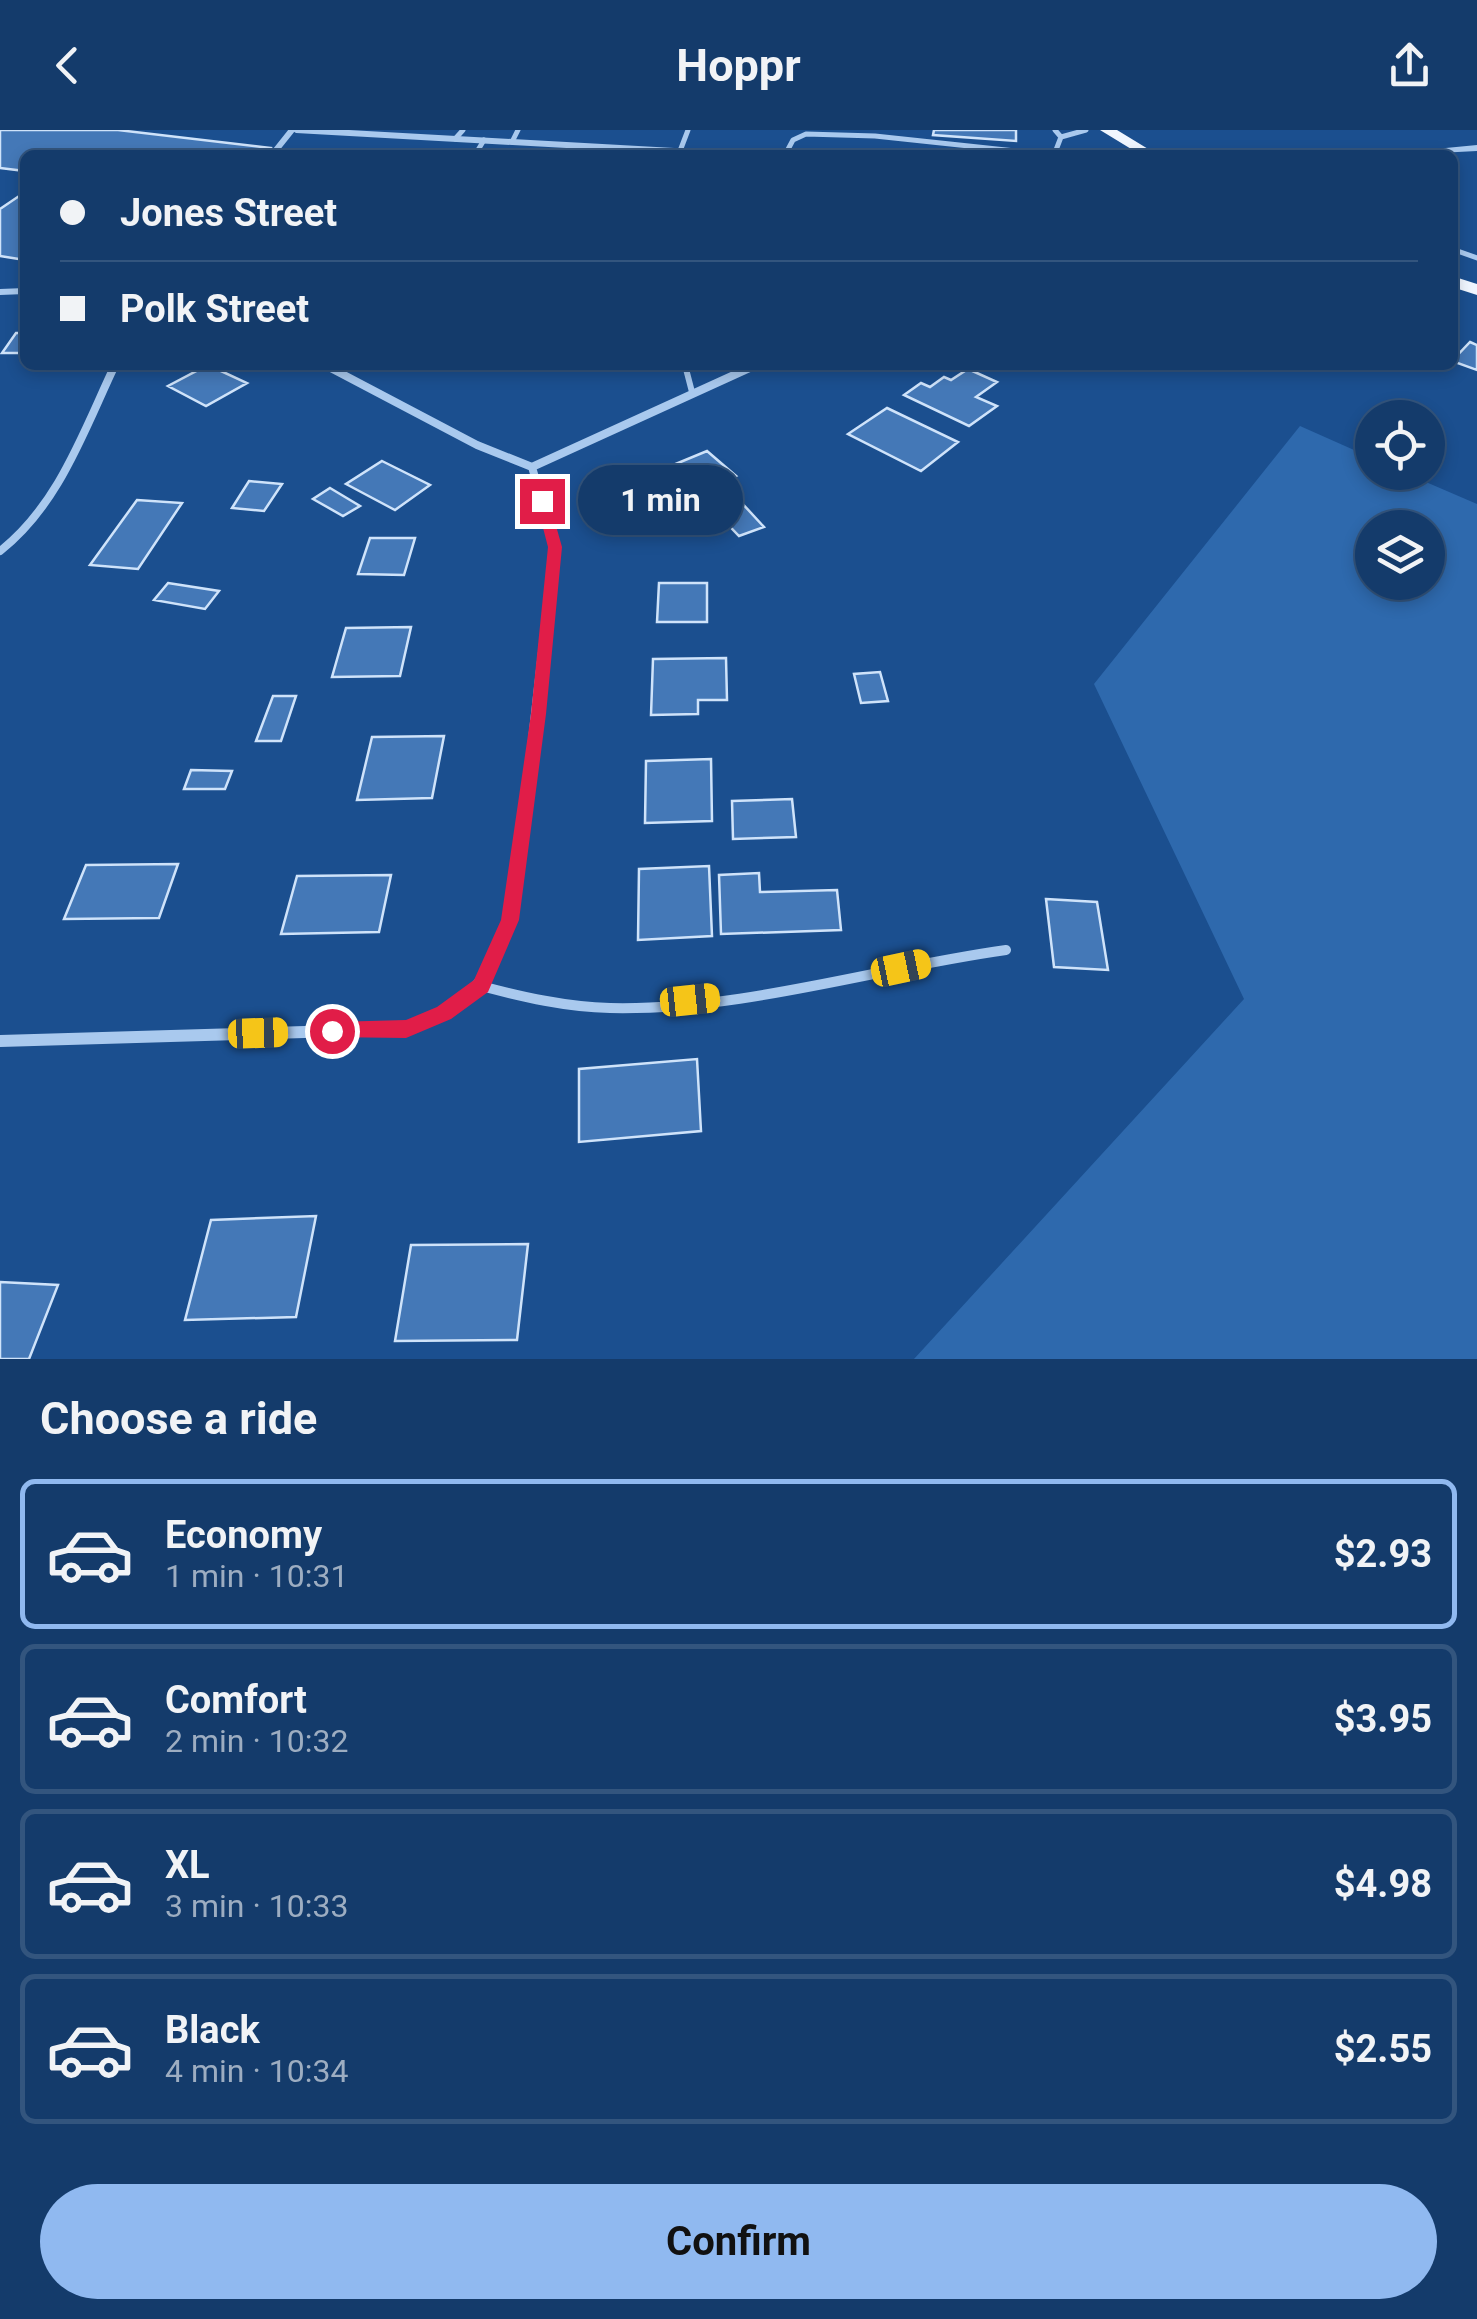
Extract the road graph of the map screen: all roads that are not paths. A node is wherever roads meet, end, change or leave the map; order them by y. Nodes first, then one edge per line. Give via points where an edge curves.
1 (294, 130) edge
2 (518, 130) edge
3 (1055, 130) edge
4 (1086, 130) edge
5 (1106, 130) edge
6 (459, 134) edge
7 (1061, 136) junction
8 (484, 140) junction
9 (512, 142) junction
10 (276, 150) edge
11 (479, 150) edge
12 (583, 150) edge
13 (788, 150) edge
14 (1006, 150) edge
15 (1056, 150) edge
16 (1142, 150) edge
17 (112, 370) edge
18 (334, 370) edge
19 (686, 370) edge
20 (744, 370) edge
21 (692, 392) junction
22 (532, 468) junction
23 (0, 551) edge
24 (1006, 950) dead end
25 (481, 986) junction
26 (0, 1041) edge

1 - 6 street
1 - 10 street
2 - 9 lane
3 - 7 lane
4 - 7 lane
5 - 16 main road
6 - 8 street
7 - 15 lane
8 - 9 street
8 - 11 lane
9 - 12 street
13 - 14 lane via 806,134
17 - 23 street via 44,505 17,541
18 - 22 street
19 - 21 lane
20 - 21 street
21 - 22 street
22 - 25 street via 555,547 552,584 515,898
24 - 25 lane via 758,993 623,1008 536,1000
25 - 26 street via 444,1013 406,1029

